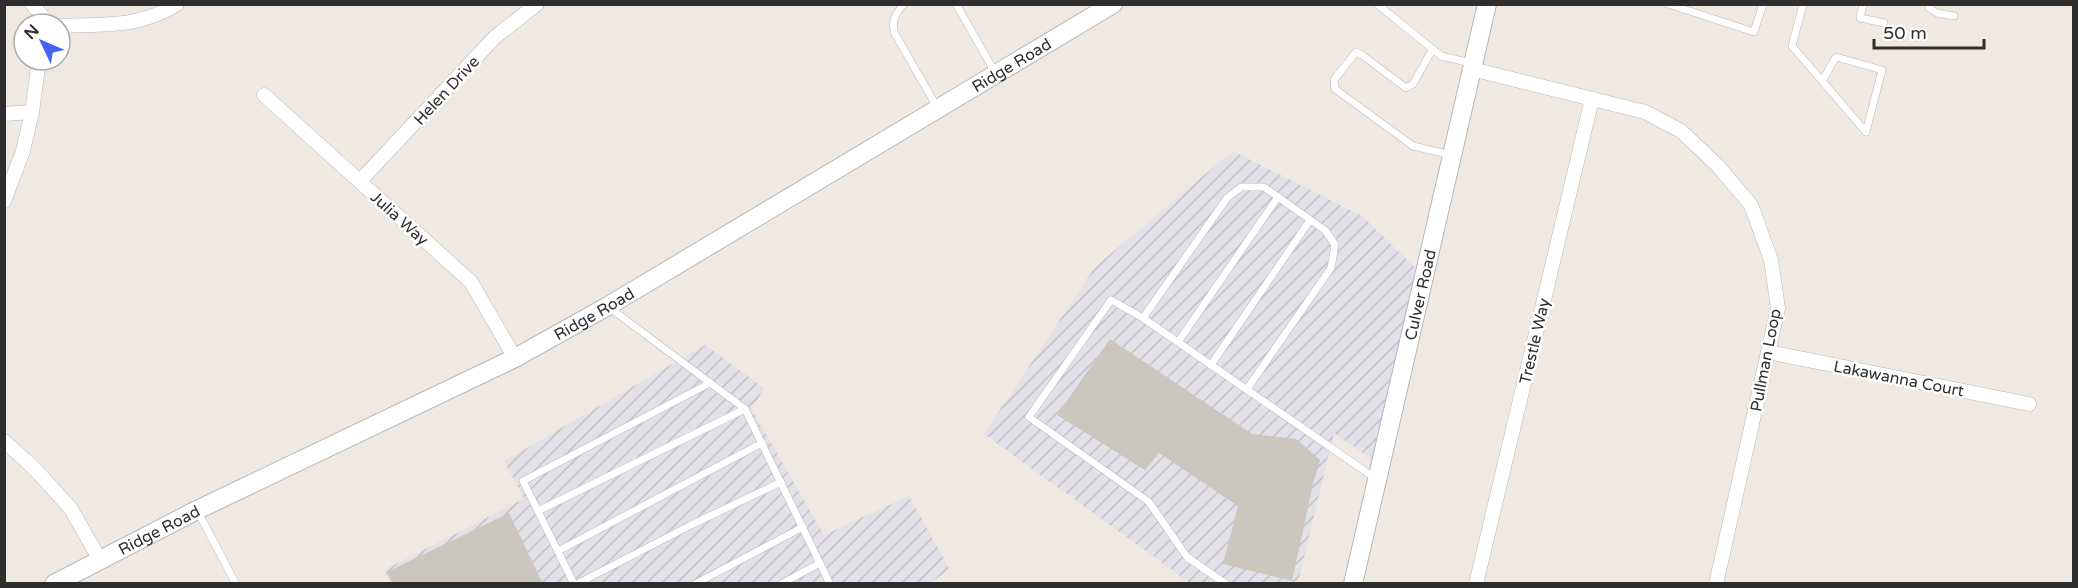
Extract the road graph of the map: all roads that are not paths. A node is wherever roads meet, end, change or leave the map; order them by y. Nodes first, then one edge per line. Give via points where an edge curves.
1 (177, 4) edge
2 (537, 4) edge
3 (904, 4) edge
4 (956, 4) edge
5 (1113, 4) edge
6 (1377, 4) edge
7 (1487, 4) edge
8 (1668, 4) edge
9 (1763, 4) edge
10 (1803, 4) edge
11 (1863, 4) edge
12 (1929, 4) edge
13 (1954, 16) dead end
14 (1884, 23) dead end
15 (72, 25) edge
16 (1432, 50) junction
17 (1473, 67) junction
18 (37, 72) edge
19 (996, 74) junction
20 (1822, 81) junction
21 (264, 95) dead end
22 (1592, 99) junction
23 (938, 109) junction
24 (32, 112) junction
25 (4, 114) edge
26 (1452, 155) junction
27 (360, 181) junction
28 (1278, 197) junction
29 (4, 201) edge
30 (1310, 220) junction
31 (608, 306) junction
32 (1143, 318) junction
33 (1178, 342) junction
34 (1768, 352) junction
35 (515, 358) junction
36 (1211, 365) junction
37 (710, 383) junction
38 (1247, 389) junction
39 (2029, 404) dead end
40 (745, 409) junction
41 (4, 441) edge
42 (762, 443) junction
43 (1377, 479) junction
44 (781, 482) junction
45 (197, 510) junction
46 (538, 511) junction
47 (803, 527) junction
48 (558, 551) junction
49 (100, 560) junction
50 (820, 563) junction
51 (711, 575) junction
52 (54, 584) edge
53 (236, 584) edge
54 (576, 584) edge
55 (695, 584) edge
56 (716, 584) edge
57 (781, 584) edge
58 (830, 584) edge
59 (1226, 584) edge
60 (1353, 584) edge
61 (1476, 584) edge
62 (1716, 584) edge

1 - 15 street via 163,14 140,21
2 - 27 street, Helen Drive via 495,37
3 - 23 lane via 892,25
4 - 19 lane
5 - 19 street, Ridge Road
6 - 16 lane
7 - 17 street, Culver Road
8 - 9 lane via 1754,32
10 - 20 lane via 1792,46
11 - 14 lane via 1860,18
12 - 13 lane via 1936,13
16 - 17 lane
16 - 26 lane via 1413,84 1406,88 1356,52 1334,80 1335,88 1413,146
17 - 22 street, Pullman Loop
17 - 26 street, Culver Road
18 - 24 street
19 - 23 street, Ridge Road
20 - 20 lane via 1837,98 1866,132 1882,70 1836,57
21 - 27 street, Julia Way
22 - 34 street, Pullman Loop via 1645,112 1681,130 1751,206 1771,260 1778,308
22 - 61 street, Trestle Way
23 - 31 street, Ridge Road
24 - 25 street
24 - 29 street via 23,151
26 - 43 street, Culver Road
27 - 35 street, Julia Way via 471,282
28 - 30 lane
28 - 32 lane via 1264,187 1241,188 1227,198
28 - 33 lane
30 - 36 lane
30 - 38 lane via 1326,231 1335,245 1331,268
31 - 35 street, Ridge Road
31 - 37 lane
32 - 33 lane
32 - 59 lane via 1111,300 1029,417 1149,502 1187,557
33 - 36 lane
34 - 39 street, Lakawanna Court
34 - 62 street, Pullman Loop
35 - 45 street, Ridge Road
36 - 38 lane
37 - 40 lane
37 - 46 lane via 523,480
38 - 43 lane
40 - 42 lane
40 - 46 lane
41 - 49 street via 71,509
42 - 44 lane
42 - 48 lane
43 - 60 street, Culver Road
44 - 47 lane
44 - 54 lane
45 - 49 street, Ridge Road
45 - 53 lane
46 - 48 lane
47 - 50 lane
47 - 51 lane
48 - 54 lane
49 - 52 street, Ridge Road
50 - 57 lane
50 - 58 lane
51 - 55 lane
51 - 56 lane

